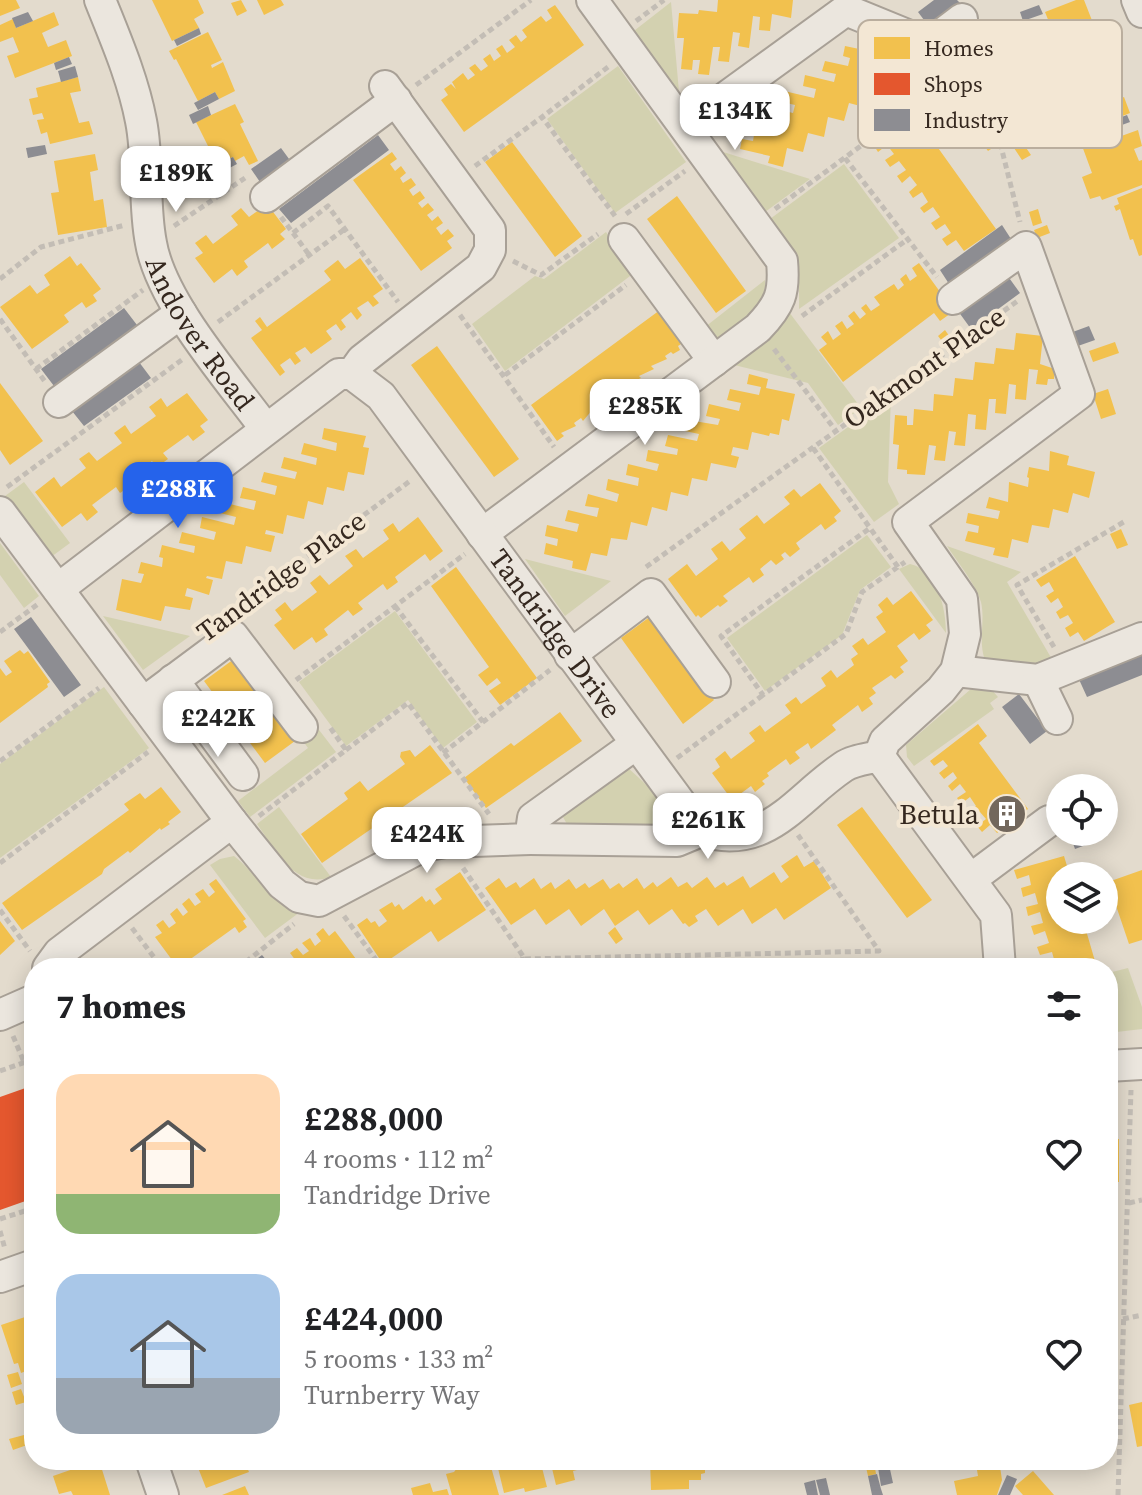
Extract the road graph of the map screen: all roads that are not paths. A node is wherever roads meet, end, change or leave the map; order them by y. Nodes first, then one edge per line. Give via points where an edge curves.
1 (100, 0) edge
2 (592, 0) edge
3 (1137, 0) edge
4 (1142, 12) edge
5 (870, 20) edge
6 (685, 127) junction
7 (266, 197) road end
8 (621, 229) road end
9 (953, 299) road end
10 (194, 332) junction
11 (714, 361) junction
12 (352, 374) junction
13 (59, 402) road end
14 (265, 428) junction
15 (0, 512) edge
16 (484, 536) junction
17 (58, 589) junction
18 (1142, 638) edge
19 (570, 655) junction
20 (956, 671) junction
21 (173, 680) junction
22 (1038, 680) junction
23 (715, 682) dead end
24 (143, 703) junction
25 (1057, 719) dead end
26 (302, 727) dead end
27 (636, 744) junction
28 (879, 756) junction
29 (243, 775) dead end
30 (232, 822) junction
31 (1046, 823) edge
32 (701, 831) junction
33 (519, 840) junction
34 (971, 879) junction
35 (49, 958) edge
36 (999, 958) edge
37 (24, 1004) edge
38 (0, 1015) edge
39 (24, 1269) edge
40 (0, 1277) edge
41 (154, 1470) edge
42 (163, 1495) edge

1 - 10 street, Andover Road via 142,123 150,230 163,276
2 - 6 street
3 - 4 street
5 - 6 street via 846,10
6 - 11 street via 782,261 785,284 758,328
7 - 12 street via 390,93 490,230 490,250 481,267 362,360
8 - 11 street
9 - 20 street via 1026,247 1079,394 908,522 962,599 965,634
10 - 13 street
10 - 14 street, Andover Road
11 - 16 street
12 - 14 street via 339,374
12 - 16 street, Tandridge Drive via 381,396
14 - 17 street
15 - 17 street
16 - 19 street, Tandridge Drive
17 - 24 street
18 - 22 street
19 - 23 street via 651,594
19 - 27 street, Tandridge Drive
20 - 22 street
20 - 28 street via 885,741
21 - 24 street
21 - 26 street via 233,636
21 - 29 street
22 - 25 street
24 - 30 street
27 - 32 street, Tandridge Drive
27 - 33 street via 533,818
28 - 32 street via 846,764 763,829 723,837
28 - 34 street
30 - 33 street via 282,884 299,897 320,898 423,846
30 - 35 street
31 - 34 street
32 - 33 street via 677,841
34 - 36 street via 996,915
37 - 38 street
39 - 40 street
41 - 42 street

